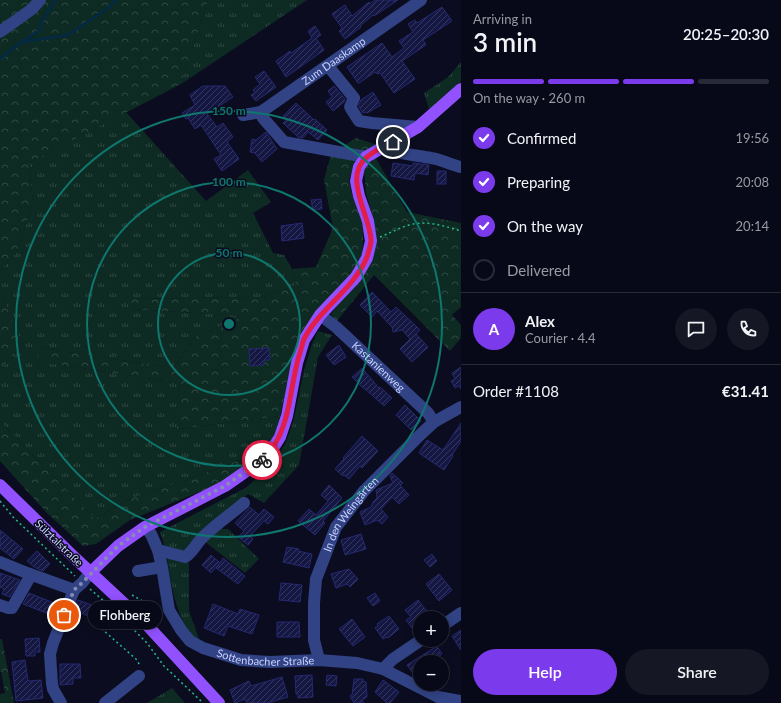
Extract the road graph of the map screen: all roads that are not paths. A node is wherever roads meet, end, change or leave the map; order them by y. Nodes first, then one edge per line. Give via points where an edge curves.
1 (40, 0) edge
2 (421, 0) edge
3 (0, 32) edge
4 (328, 66) junction
5 (461, 89) edge
6 (261, 112) junction
7 (244, 115) dead end
8 (418, 127) junction
9 (381, 149) junction
10 (366, 157) junction
11 (461, 167) edge
12 (320, 314) junction
13 (461, 407) edge
14 (434, 422) junction
15 (0, 485) edge
16 (244, 503) dead end
17 (145, 527) junction
18 (158, 550) junction
19 (0, 562) edge
20 (162, 567) junction
21 (138, 571) dead end
22 (90, 573) junction
23 (31, 575) junction
24 (78, 586) junction
25 (0, 605) edge
26 (461, 613) edge
27 (449, 621) edge
28 (413, 645) edge
29 (319, 660) junction
30 (383, 669) junction
31 (139, 676) road end
32 (461, 701) edge
33 (61, 703) edge
34 (105, 703) edge
35 (219, 703) edge

1 - 3 street via 32,9
2 - 4 street, Zum Daaskamp
4 - 6 street, Zum Daaskamp
4 - 8 street via 354,98 350,107 359,121
5 - 8 main road
6 - 7 street, Zum Daaskamp
6 - 10 street via 284,142
8 - 9 main road
9 - 10 main road
9 - 11 street via 432,158
10 - 12 main road via 359,167 356,181 371,241 356,277
12 - 14 street, Kastanienweg
12 - 17 main road via 304,340 287,416 280,436 268,456 225,486
13 - 14 street, In den Weingärten
14 - 29 street, In den Weingärten via 364,491 336,527 316,579 314,640
15 - 22 main road, Sülztalstraße
16 - 18 street via 203,537 189,555 185,557
17 - 18 street, Sottenbacher Straße
17 - 22 main road via 118,546
18 - 20 street, Sottenbacher Straße
19 - 23 street
20 - 21 street
20 - 29 street, Sottenbacher Straße via 169,610 190,641 203,648 241,660
22 - 24 street
22 - 35 main road, Sülztalstraße via 147,625
23 - 24 street
23 - 25 street via 12,608
24 - 33 street via 50,654 53,689
26 - 27 street
28 - 30 street via 392,659
29 - 30 street, Sottenbacher Straße via 357,663
30 - 32 street, Sottenbacher Straße via 438,697
31 - 34 street

